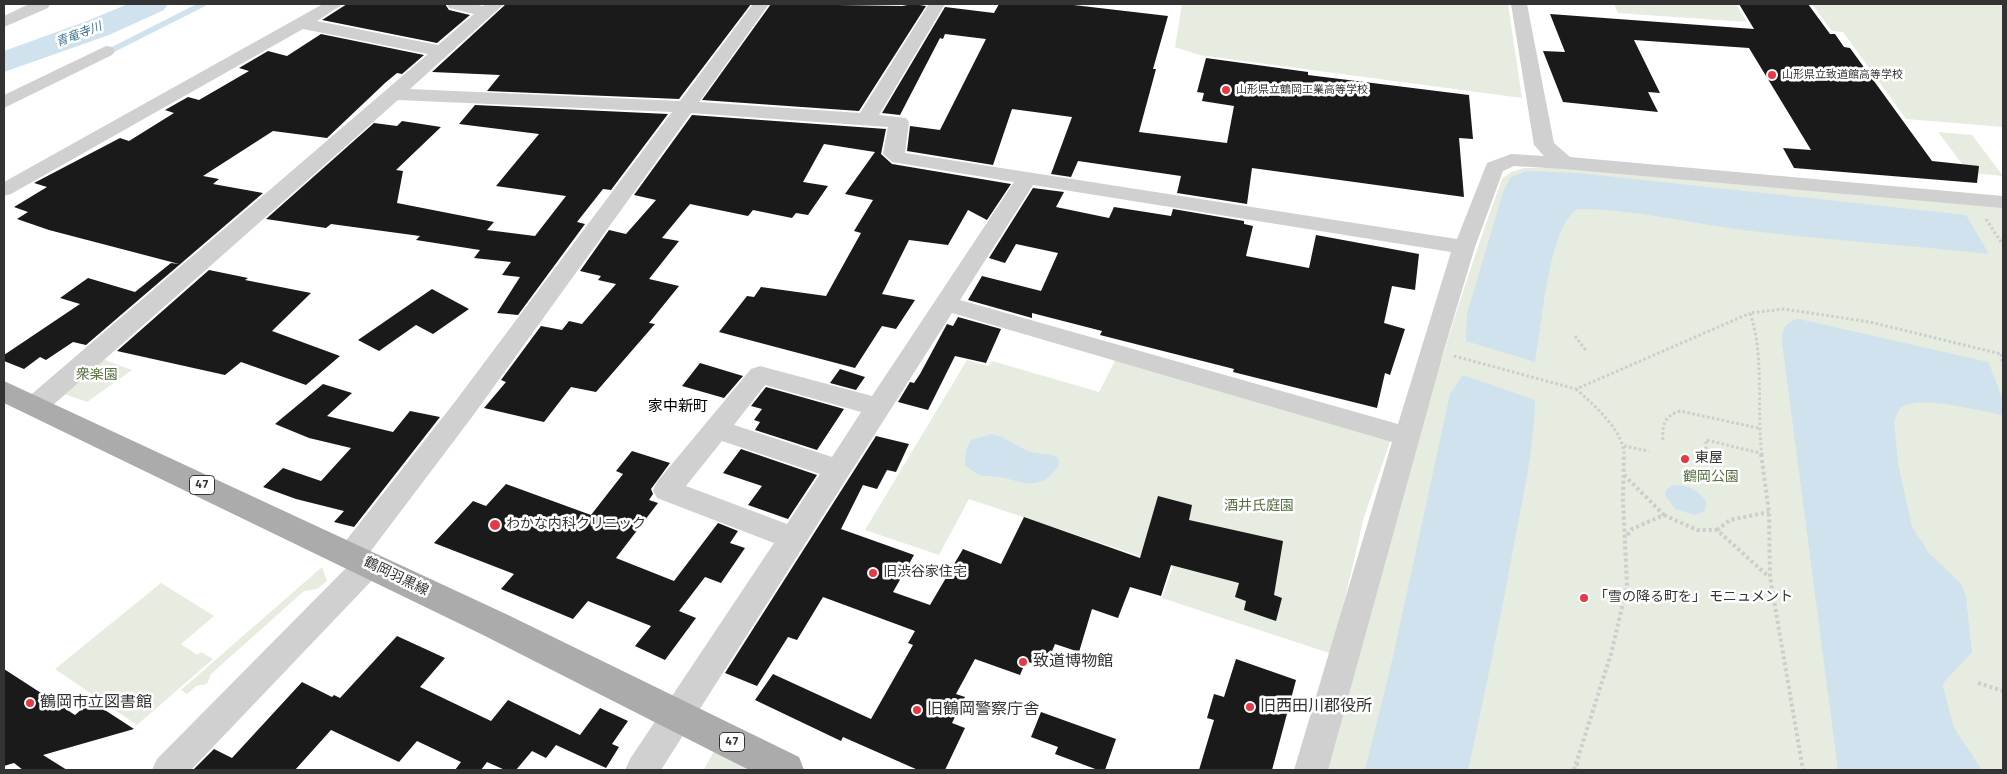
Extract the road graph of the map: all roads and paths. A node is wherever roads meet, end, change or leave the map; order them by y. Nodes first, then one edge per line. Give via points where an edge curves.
1 (42, 4) edge
2 (335, 4) edge
3 (455, 4) edge
4 (761, 4) edge
5 (937, 4) edge
6 (1519, 4) edge
7 (491, 8) edge
8 (4, 22) edge
9 (299, 23) junction
10 (106, 51) dead end
11 (442, 51) junction
12 (391, 94) junction
13 (4, 102) edge
14 (686, 107) junction
15 (867, 118) junction
16 (1564, 162) junction
17 (1028, 178) junction
18 (4, 190) edge
19 (2003, 202) edge
20 (1982, 214) dead end
21 (2003, 246) edge
22 (1464, 247) junction
23 (944, 303) junction
24 (1750, 313) junction
25 (1575, 336) dead end
26 (1587, 352) dead end
27 (2002, 353) edge
28 (1457, 357) dead end
29 (2002, 360) edge
30 (2003, 364) edge
31 (1576, 389) junction
32 (4, 391) edge
33 (35, 406) junction
34 (877, 407) junction
35 (1758, 428) junction
36 (717, 429) junction
37 (1406, 436) junction
38 (1662, 440) dead end
39 (1624, 446) junction
40 (1649, 451) dead end
41 (1760, 452) junction
42 (1706, 454) dead end
43 (837, 469) junction
44 (1624, 474) junction
45 (1769, 512) junction
46 (1664, 515) junction
47 (1717, 530) junction
48 (793, 538) junction
49 (1625, 538) junction
50 (360, 560) junction
51 (1770, 578) junction
52 (1978, 683) dead end
53 (2003, 691) edge
54 (678, 714) junction
55 (1577, 762) junction
56 (169, 770) edge
57 (642, 770) edge
58 (786, 770) edge
59 (1311, 770) edge
60 (1574, 770) edge
61 (1578, 770) edge
62 (1804, 770) edge

1 - 8 street
2 - 9 street
3 - 7 street
4 - 14 street
5 - 15 street
6 - 16 street via 1544,145
7 - 11 street
9 - 11 street
9 - 18 street
10 - 13 street
11 - 12 street
12 - 14 street
12 - 33 street
14 - 15 street
14 - 50 street via 463,410
15 - 17 street via 899,122 893,154 899,158
16 - 19 street
16 - 22 street via 1511,160 1494,167 1474,228
17 - 22 street
17 - 23 street
20 - 21 path
22 - 37 street
23 - 34 street
23 - 37 street
24 - 27 path via 1784,309 1870,322
24 - 31 path
24 - 35 path via 1757,333
25 - 26 path
27 - 29 path
28 - 31 path
29 - 30 path
31 - 39 path via 1602,412
32 - 33 main road, 鶴岡羽黒線 / 47
33 - 50 main road, 鶴岡羽黒線 / 47
34 - 36 street via 760,374
34 - 43 street
35 - 38 path via 1680,411 1665,418 1661,426
35 - 41 path
36 - 43 street
36 - 48 street via 667,490
37 - 59 street
39 - 40 path
39 - 44 path
41 - 42 path via 1706,440
41 - 45 path
43 - 48 street
44 - 46 path
44 - 49 path
45 - 47 path via 1730,520
45 - 51 path
46 - 47 path via 1680,524 1712,532
46 - 49 path via 1632,529
47 - 51 path
48 - 54 street
49 - 55 path via 1627,586 1611,654
50 - 54 main road, 鶴岡羽黒線 / 47
50 - 56 street
51 - 62 path
52 - 53 path
54 - 57 street
54 - 58 main road, 鶴岡羽黒線 / 47
55 - 60 path
55 - 61 path

